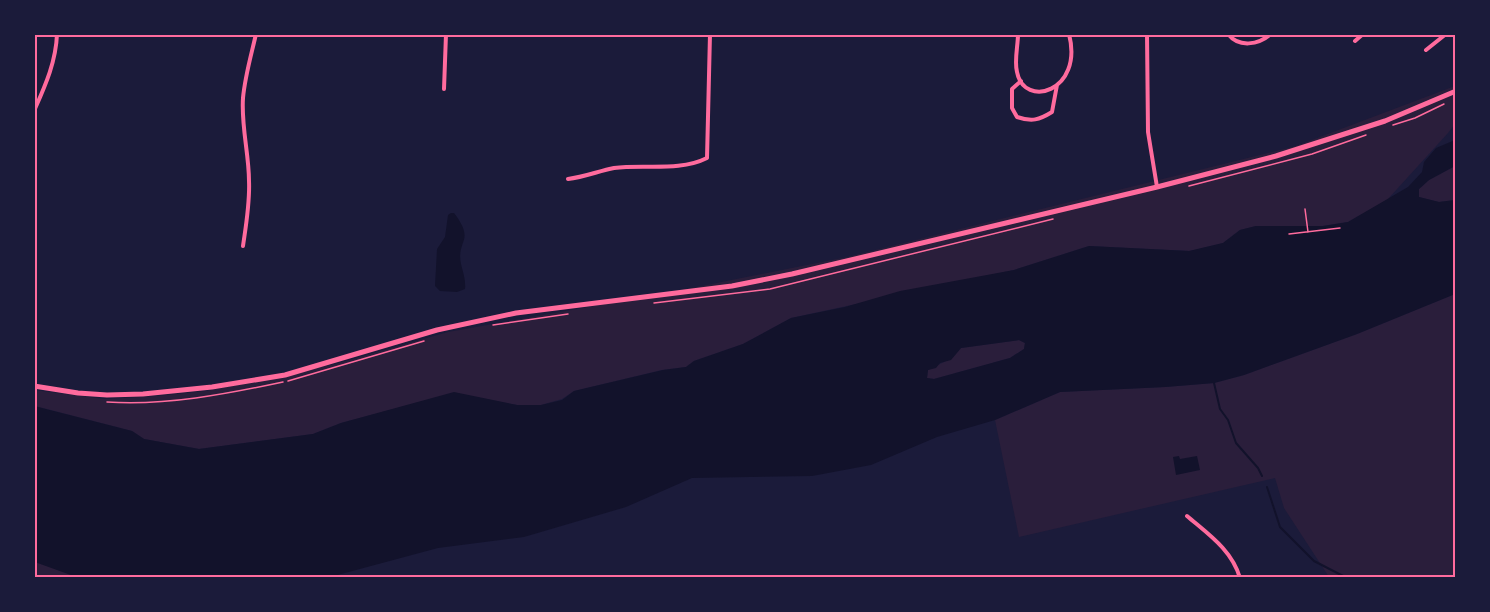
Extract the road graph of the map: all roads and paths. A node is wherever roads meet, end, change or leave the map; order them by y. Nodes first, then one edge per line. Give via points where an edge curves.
1 (57, 34) edge
2 (256, 34) edge
3 (446, 34) edge
4 (710, 34) edge
5 (1018, 34) edge
6 (1069, 34) edge
7 (1147, 34) edge
8 (1228, 34) edge
9 (1271, 34) edge
10 (1363, 34) edge
11 (1446, 34) edge
12 (1355, 41) dead end
13 (1426, 50) dead end
14 (1021, 81) junction
15 (1057, 85) junction
16 (444, 89) dead end
17 (1455, 91) edge
18 (34, 111) edge
19 (568, 179) dead end
20 (1157, 187) junction
21 (1305, 209) dead end
22 (1340, 228) dead end
23 (1308, 232) junction
24 (1289, 234) dead end
25 (243, 246) dead end
26 (34, 386) edge
27 (1187, 516) dead end
28 (1240, 578) edge

1 - 18 street via 50,73
2 - 25 street via 243,99 249,208
3 - 16 street
4 - 19 street via 707,158 678,167 648,165
5 - 14 street via 1016,71
6 - 15 street via 1073,55 1070,68
7 - 20 street via 1148,132
8 - 9 street via 1234,42 1242,44
10 - 12 street
11 - 13 street
14 - 15 street via 1039,92
14 - 15 street via 1012,89 1012,108 1017,117 1027,121 1052,112
17 - 20 street via 1365,128
20 - 26 street via 761,281 475,320 285,375 124,395
21 - 23 path
22 - 23 path
23 - 24 path
27 - 28 street via 1233,558

